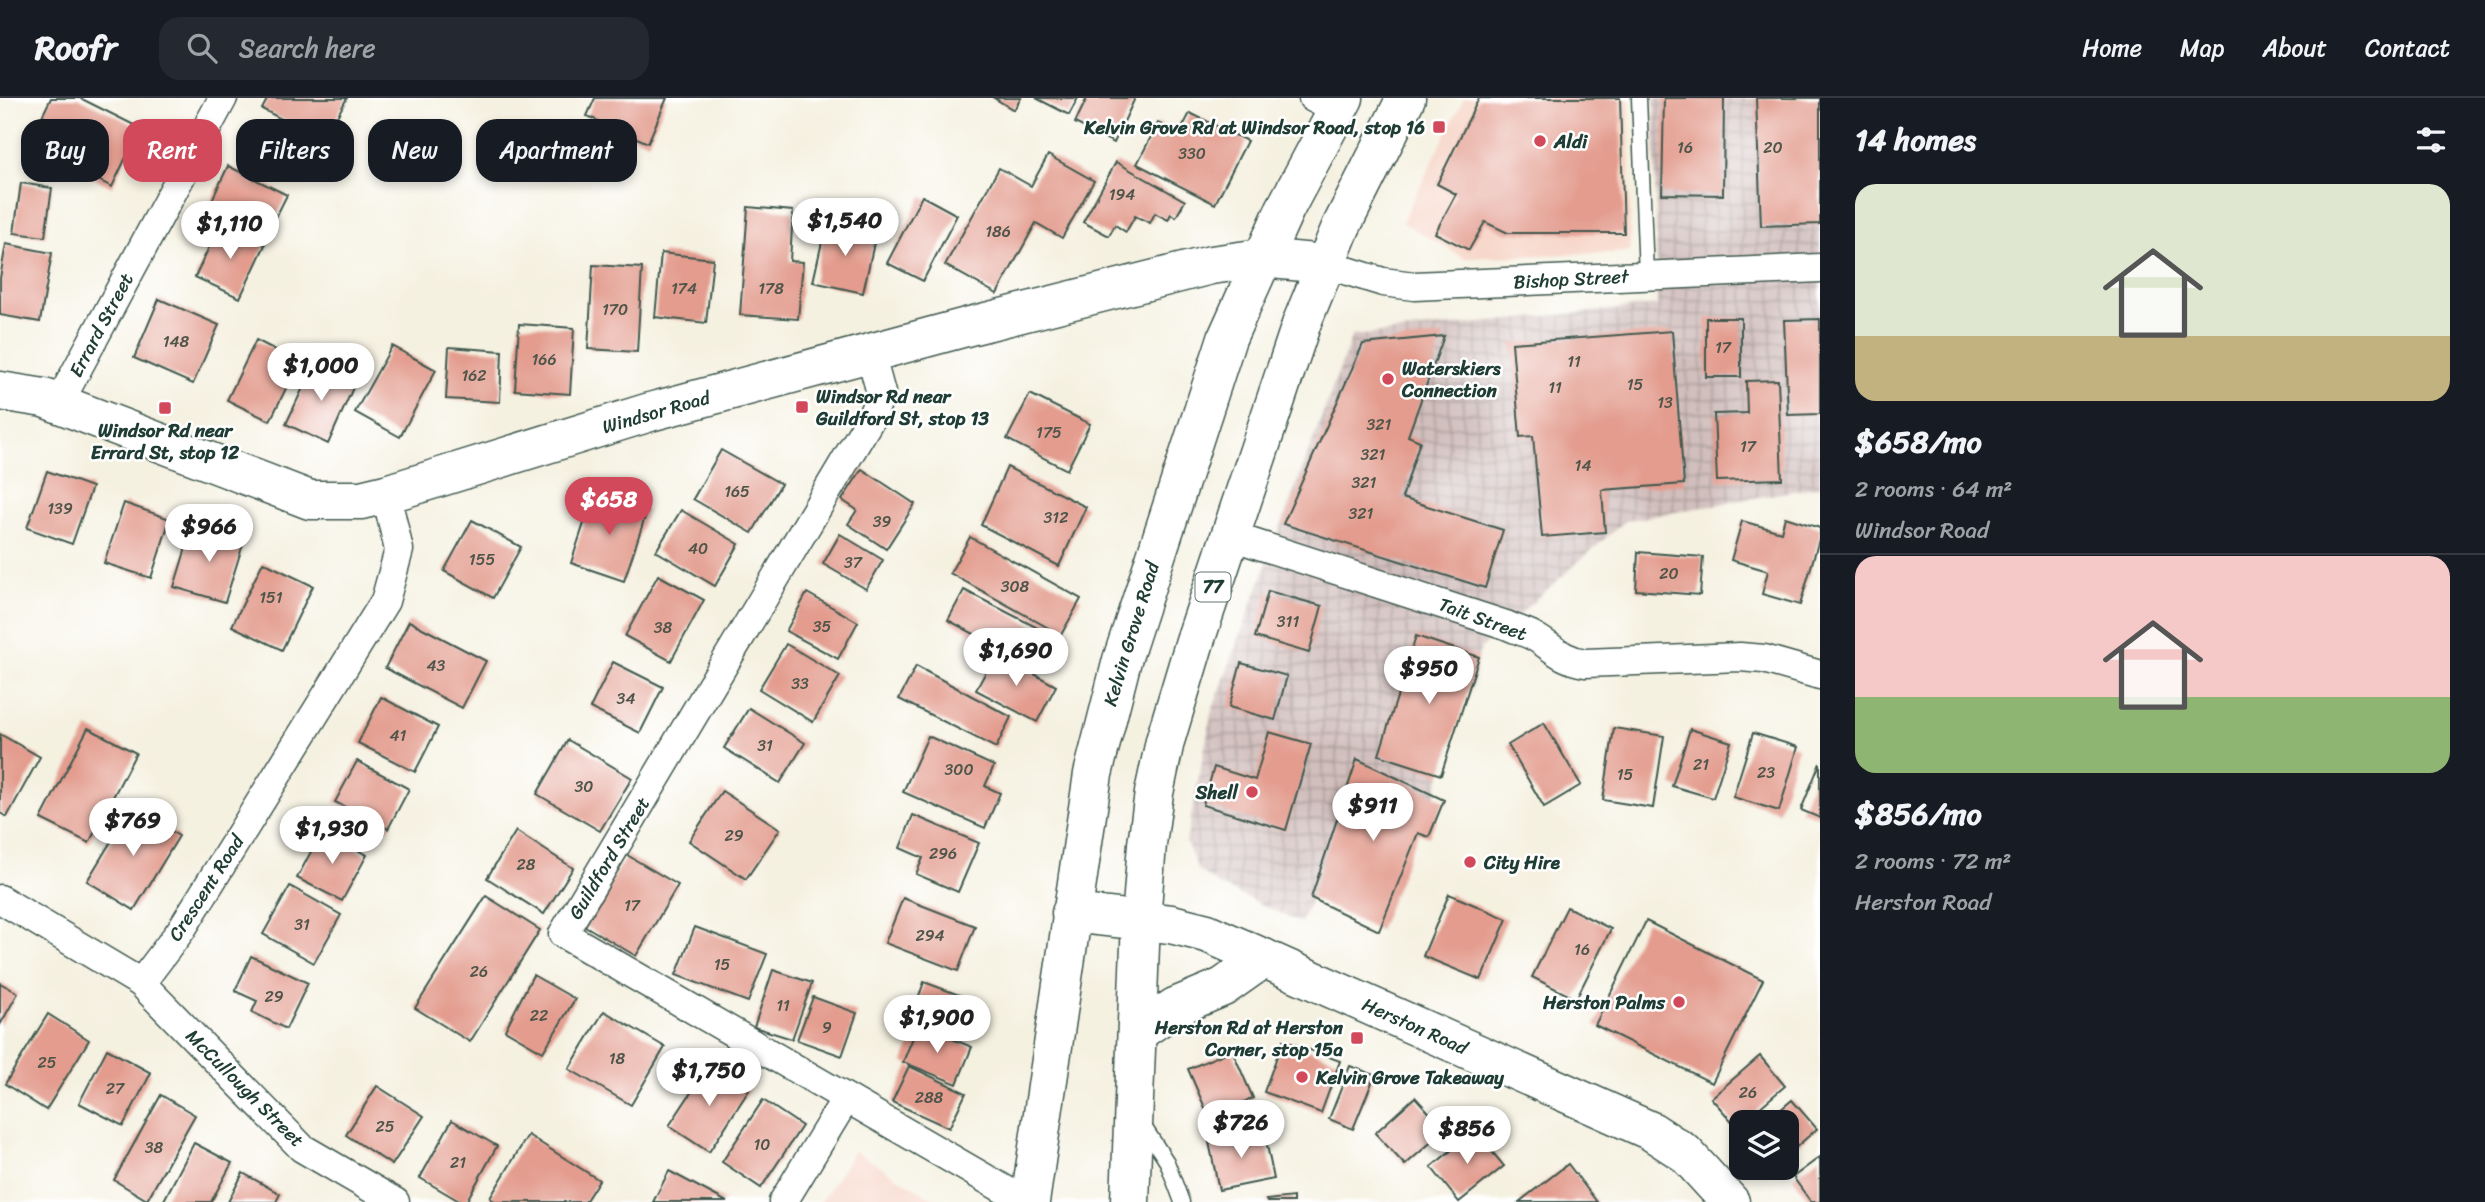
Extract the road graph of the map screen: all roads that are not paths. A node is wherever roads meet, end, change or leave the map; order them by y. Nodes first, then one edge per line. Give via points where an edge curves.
1 (223, 98) edge
2 (1406, 98) edge
3 (1639, 98) edge
4 (1332, 102) edge
5 (1261, 258) junction
6 (1325, 264) junction
7 (1820, 268) edge
8 (1646, 275) junction
9 (870, 353) junction
10 (0, 391) edge
11 (59, 404) junction
12 (386, 494) junction
13 (1230, 536) junction
14 (1820, 675) edge
15 (0, 899) edge
16 (1071, 913) junction
17 (1141, 920) junction
18 (1264, 958) junction
19 (141, 983) junction
20 (1138, 1032) junction
21 (845, 1100) junction
22 (1135, 1112) junction
23 (395, 1202) edge
24 (783, 1202) edge
25 (1028, 1202) edge
26 (1130, 1202) edge
27 (1182, 1202) edge
28 (1730, 1202) edge

1 - 11 street, Errard Street
2 - 6 main road, 77
3 - 8 lane
4 - 5 main road, Kelvin Grove Road
5 - 6 main road, Windsor Road
5 - 9 main road, Windsor Road via 1211,265
5 - 16 main road, Kelvin Grove Road via 1227,338 1128,639 1093,774
6 - 8 street, Bishop Street via 1383,282 1414,286
6 - 13 main road, 77
7 - 8 street, Bishop Street
9 - 12 main road, Windsor Road via 650,412
9 - 21 street, Guildford Street via 881,393 872,416 564,934
10 - 11 main road, Windsor Road
11 - 12 main road, Windsor Road via 310,500 361,500
12 - 19 street, Crescent Road via 399,550 385,601 181,930
13 - 14 street, Tait Street via 1506,625 1536,637 1571,660 1740,657
13 - 17 main road, 77 via 1166,741 1154,793
15 - 19 street
16 - 17 main road, Herston Road
16 - 25 main road, Kelvin Grove Road
17 - 18 main road, Herston Road via 1208,933
17 - 20 main road, 77
18 - 20 main road via 1223,987 1175,1007
18 - 28 main road, Herston Road via 1651,1131 1685,1153
19 - 23 street, McCullough Street via 302,1148
20 - 22 main road, 77
21 - 24 street
21 - 25 street, Guildford Street
22 - 26 main road, 77
22 - 27 lane via 1167,1162

